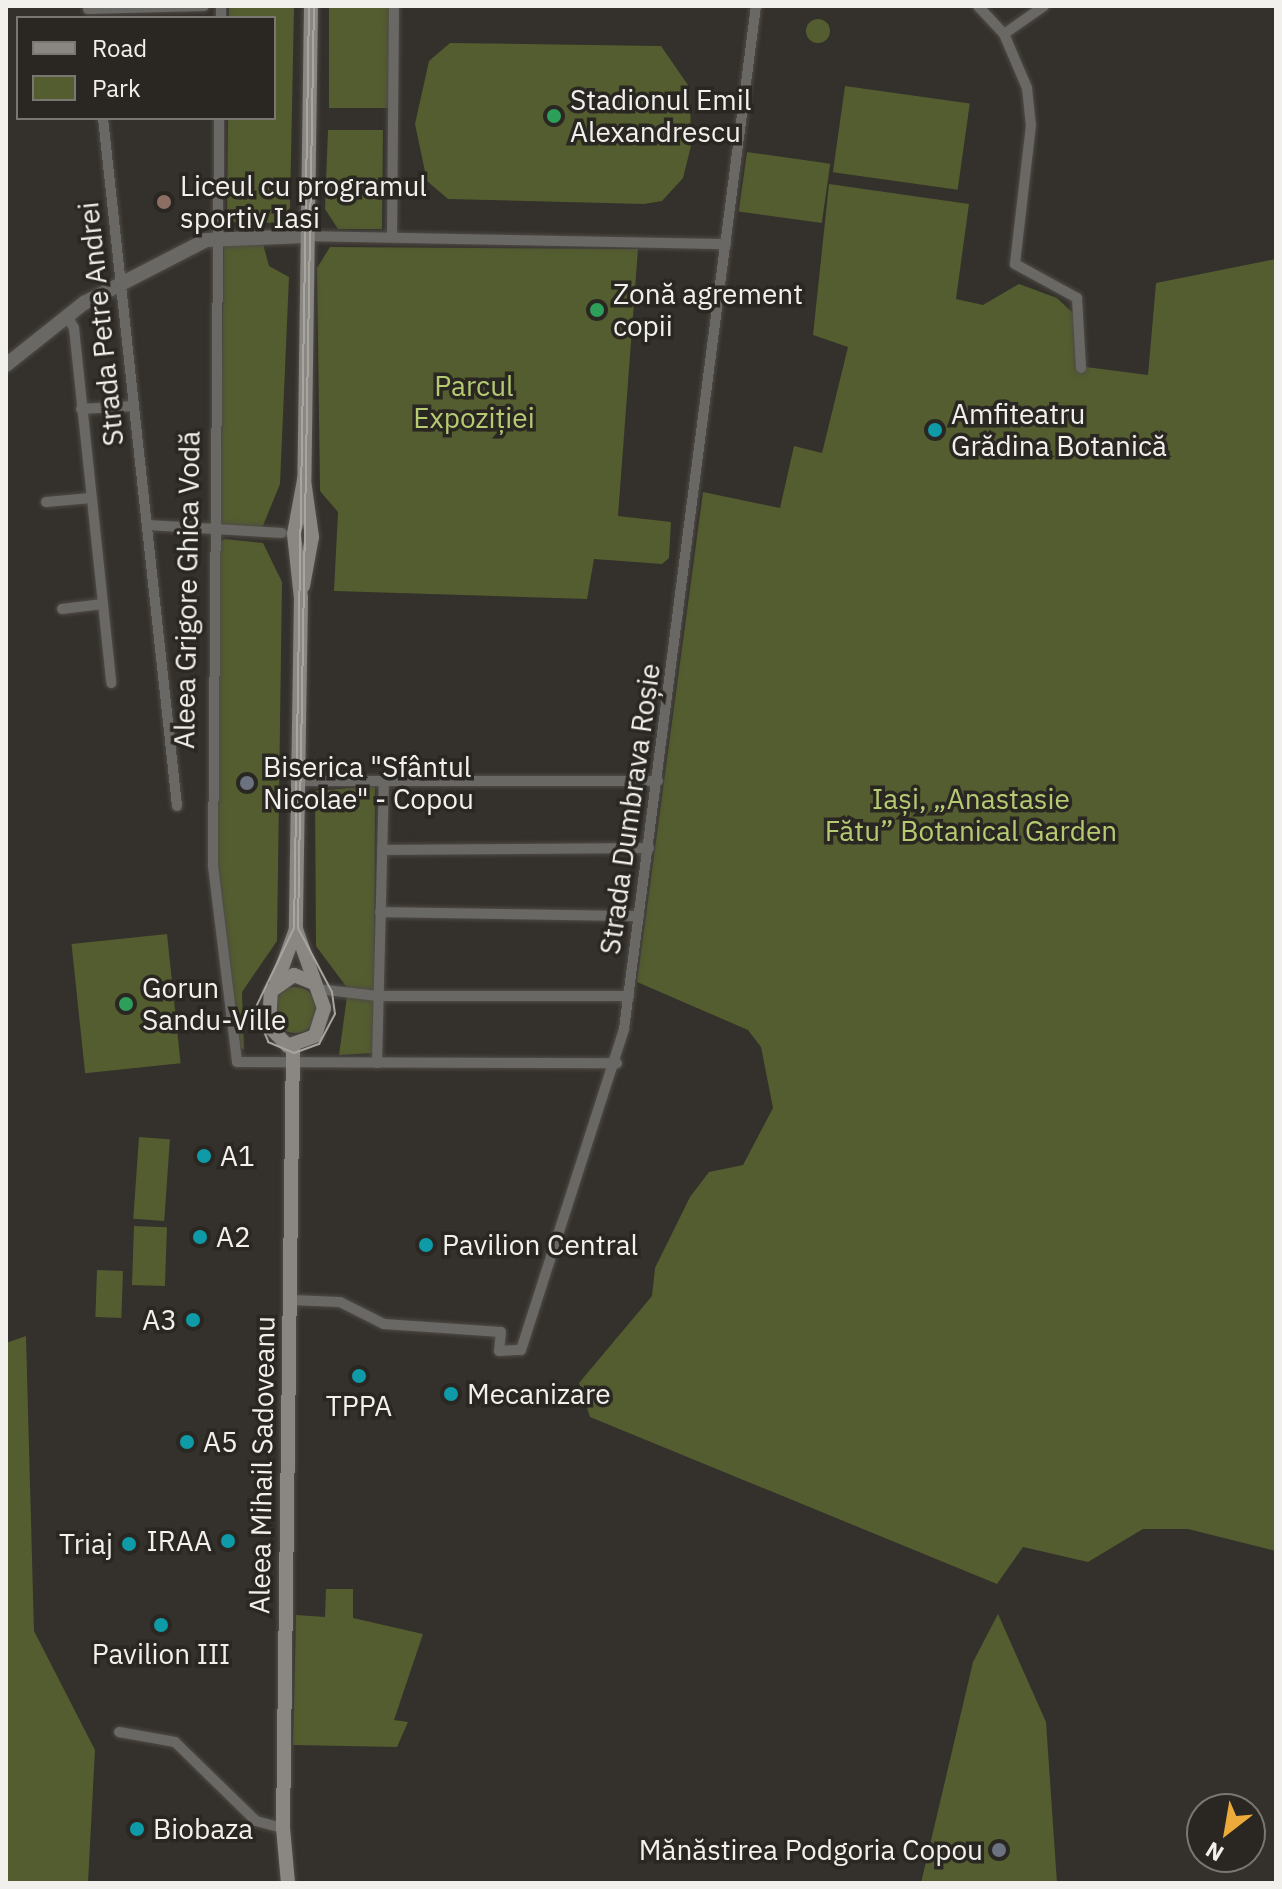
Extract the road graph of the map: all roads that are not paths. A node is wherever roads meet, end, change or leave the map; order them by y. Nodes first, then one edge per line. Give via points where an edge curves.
1 (204, 6) edge
2 (311, 6) edge
3 (394, 6) edge
4 (756, 6) edge
5 (978, 6) edge
6 (1044, 6) edge
7 (88, 11) edge
8 (157, 11) edge
9 (1004, 34) junction
10 (103, 120) edge
11 (219, 120) edge
12 (307, 236) junction
13 (215, 237) junction
14 (392, 237) junction
15 (726, 244) junction
16 (121, 281) junction
17 (67, 316) junction
18 (6, 365) edge
19 (1081, 368) dead end
20 (134, 406) junction
21 (81, 409) junction
22 (91, 498) junction
23 (46, 502) dead end
24 (148, 525) junction
25 (215, 531) junction
26 (282, 533) dead end
27 (103, 604) junction
28 (62, 609) dead end
29 (111, 683) dead end
30 (299, 781) junction
31 (658, 781) junction
32 (384, 782) junction
33 (177, 806) dead end
34 (649, 848) junction
35 (382, 850) junction
36 (380, 912) junction
37 (639, 916) junction
38 (296, 929) junction
39 (275, 985) junction
40 (316, 986) junction
41 (378, 996) junction
42 (629, 996) junction
43 (294, 1054) junction
44 (377, 1063) junction
45 (617, 1063) junction
46 (291, 1300) junction
47 (119, 1732) dead end
48 (283, 1828) junction
49 (288, 1883) edge

1 - 8 street
2 - 12 main road
3 - 14 street
4 - 15 street, Strada Dumbrava Roșie
5 - 9 street
6 - 9 street
7 - 8 street
9 - 19 street via 1020,63 1031,125 1015,264 1077,298
10 - 16 street, Strada Petre Andrei
11 - 13 street, Aleea Grigore Ghica Vodă
12 - 13 street
12 - 14 street
12 - 30 main road via 304,480 294,518 301,598
13 - 16 street
13 - 25 street, Aleea Grigore Ghica Vodă
14 - 15 street
15 - 31 street, Strada Dumbrava Roșie
16 - 17 street
16 - 20 street, Strada Petre Andrei
17 - 18 street
17 - 21 street
20 - 21 street
20 - 24 street, Strada Petre Andrei
21 - 22 street
22 - 23 street
22 - 27 street
24 - 25 street
24 - 33 street, Strada Petre Andrei
25 - 26 street
25 - 43 street, Aleea Grigore Ghica Vodă via 213,866 237,1062
27 - 28 street
27 - 29 street
30 - 32 street
30 - 38 main road
31 - 32 street
31 - 34 street, Strada Dumbrava Roșie
32 - 35 street
34 - 35 street
34 - 37 street, Strada Dumbrava Roșie
35 - 36 street
36 - 37 street
36 - 41 street
37 - 42 street, Strada Dumbrava Roșie
38 - 39 main road
38 - 40 main road
39 - 40 main road via 294,975
39 - 43 main road via 269,1026
40 - 41 street
40 - 43 main road via 321,1027
41 - 42 street
41 - 44 street
42 - 45 street, Strada Dumbrava Roșie
43 - 44 street
43 - 46 main road, Aleea Mihail Sadoveanu
44 - 45 street
45 - 46 street, Strada Dumbrava Roșie via 521,1350 499,1351 501,1332 384,1324 340,1302
46 - 48 main road, Aleea Mihail Sadoveanu
47 - 48 street via 175,1742 256,1821
48 - 49 main road, Aleea Mihail Sadoveanu

